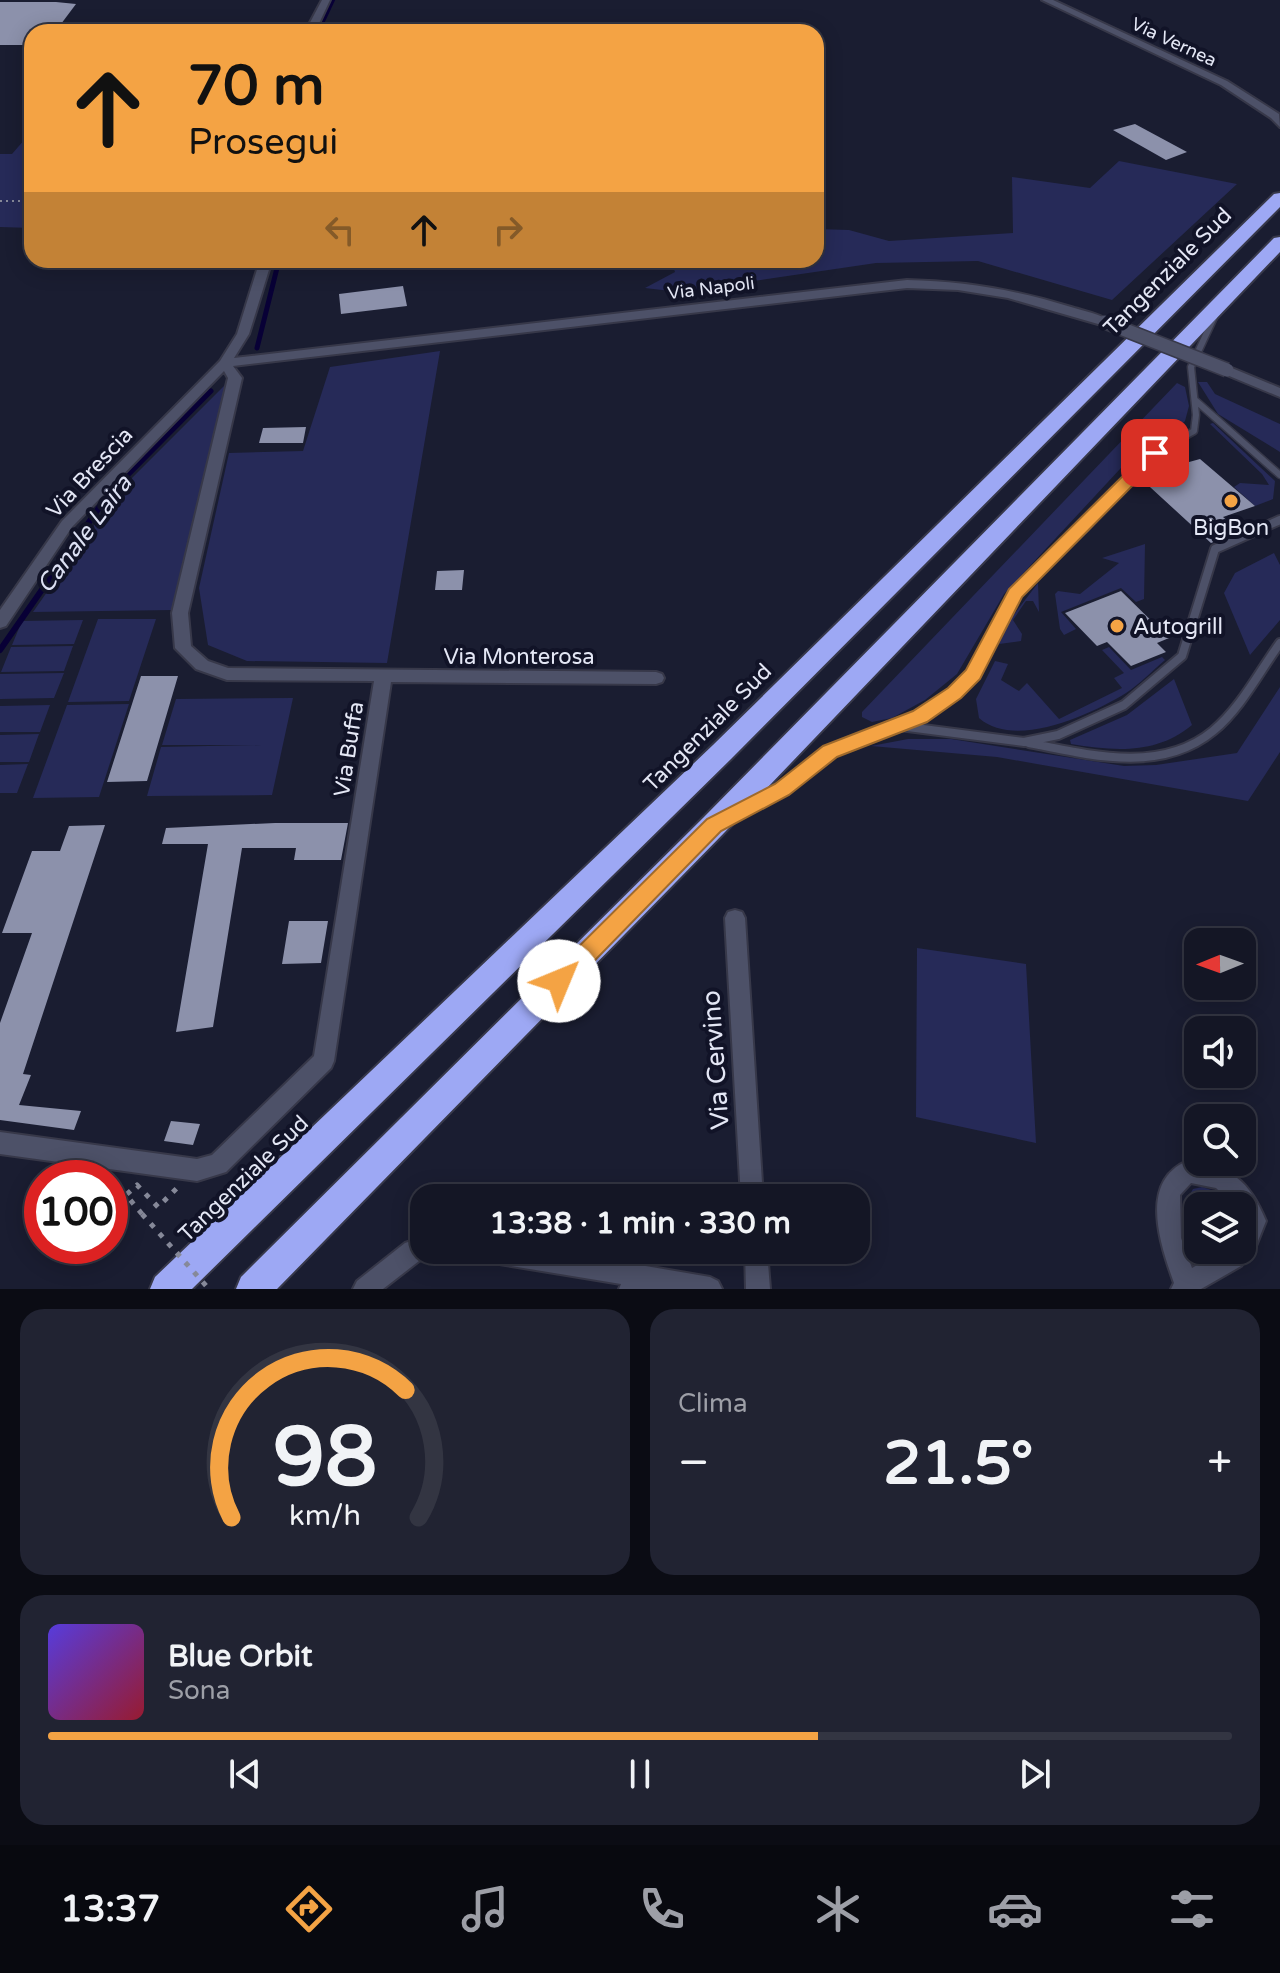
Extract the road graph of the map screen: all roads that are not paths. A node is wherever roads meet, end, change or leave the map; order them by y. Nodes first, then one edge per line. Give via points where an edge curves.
1 (326, 0) edge
2 (1046, 0) edge
3 (314, 24) edge
4 (1280, 124) edge
5 (1280, 198) edge
6 (1280, 242) edge
7 (264, 268) edge
8 (1218, 306) junction
9 (225, 363) junction
10 (1280, 393) edge
11 (1195, 400) junction
12 (1280, 475) edge
13 (1280, 520) edge
14 (0, 622) edge
15 (1280, 643) edge
16 (383, 678) junction
17 (656, 678) dead end
18 (899, 726) junction
19 (1024, 742) junction
20 (714, 825) junction
21 (735, 918) dead end
22 (0, 1143) edge
23 (751, 1184) edge
24 (410, 1253) edge
25 (548, 1264) edge
26 (757, 1264) edge
27 (633, 1282) edge
28 (1184, 1287) edge
29 (167, 1289) edge
30 (253, 1289) edge
31 (365, 1289) edge
32 (710, 1289) edge
33 (758, 1289) edge

1 - 3 street
2 - 4 street, Via Vernea via 1224,83
5 - 29 highway, Tangenziale Sud via 689,785
6 - 8 highway
7 - 9 street, Via Brescia via 243,334
8 - 11 lane via 1192,365
8 - 20 highway
9 - 10 street, Via Napoli, bridge via 939,283 1003,292 1105,322
9 - 14 street, Via Brescia via 67,524
9 - 16 street, Via Buffa via 235,378 180,613 183,648 202,665 227,674
11 - 12 lane
11 - 18 lane via 1194,431 1146,458 1085,527 1015,593 965,684
13 - 19 lane via 1215,549 1186,643 1173,666 1124,705 1058,735
15 - 19 lane via 1214,730 1183,748 1119,757
16 - 17 street, Via Monterosa
16 - 22 street, Via Buffa via 324,1061 218,1164 197,1170
18 - 19 lane
18 - 20 lane via 830,752 782,789
20 - 30 highway
21 - 23 street, Via Cervino
24 - 31 street
25 - 27 street
26 - 33 street
27 - 32 street
28 - 28 street via 1246,1247 1255,1221 1240,1190 1214,1174 1187,1172 1169,1191 1170,1238

